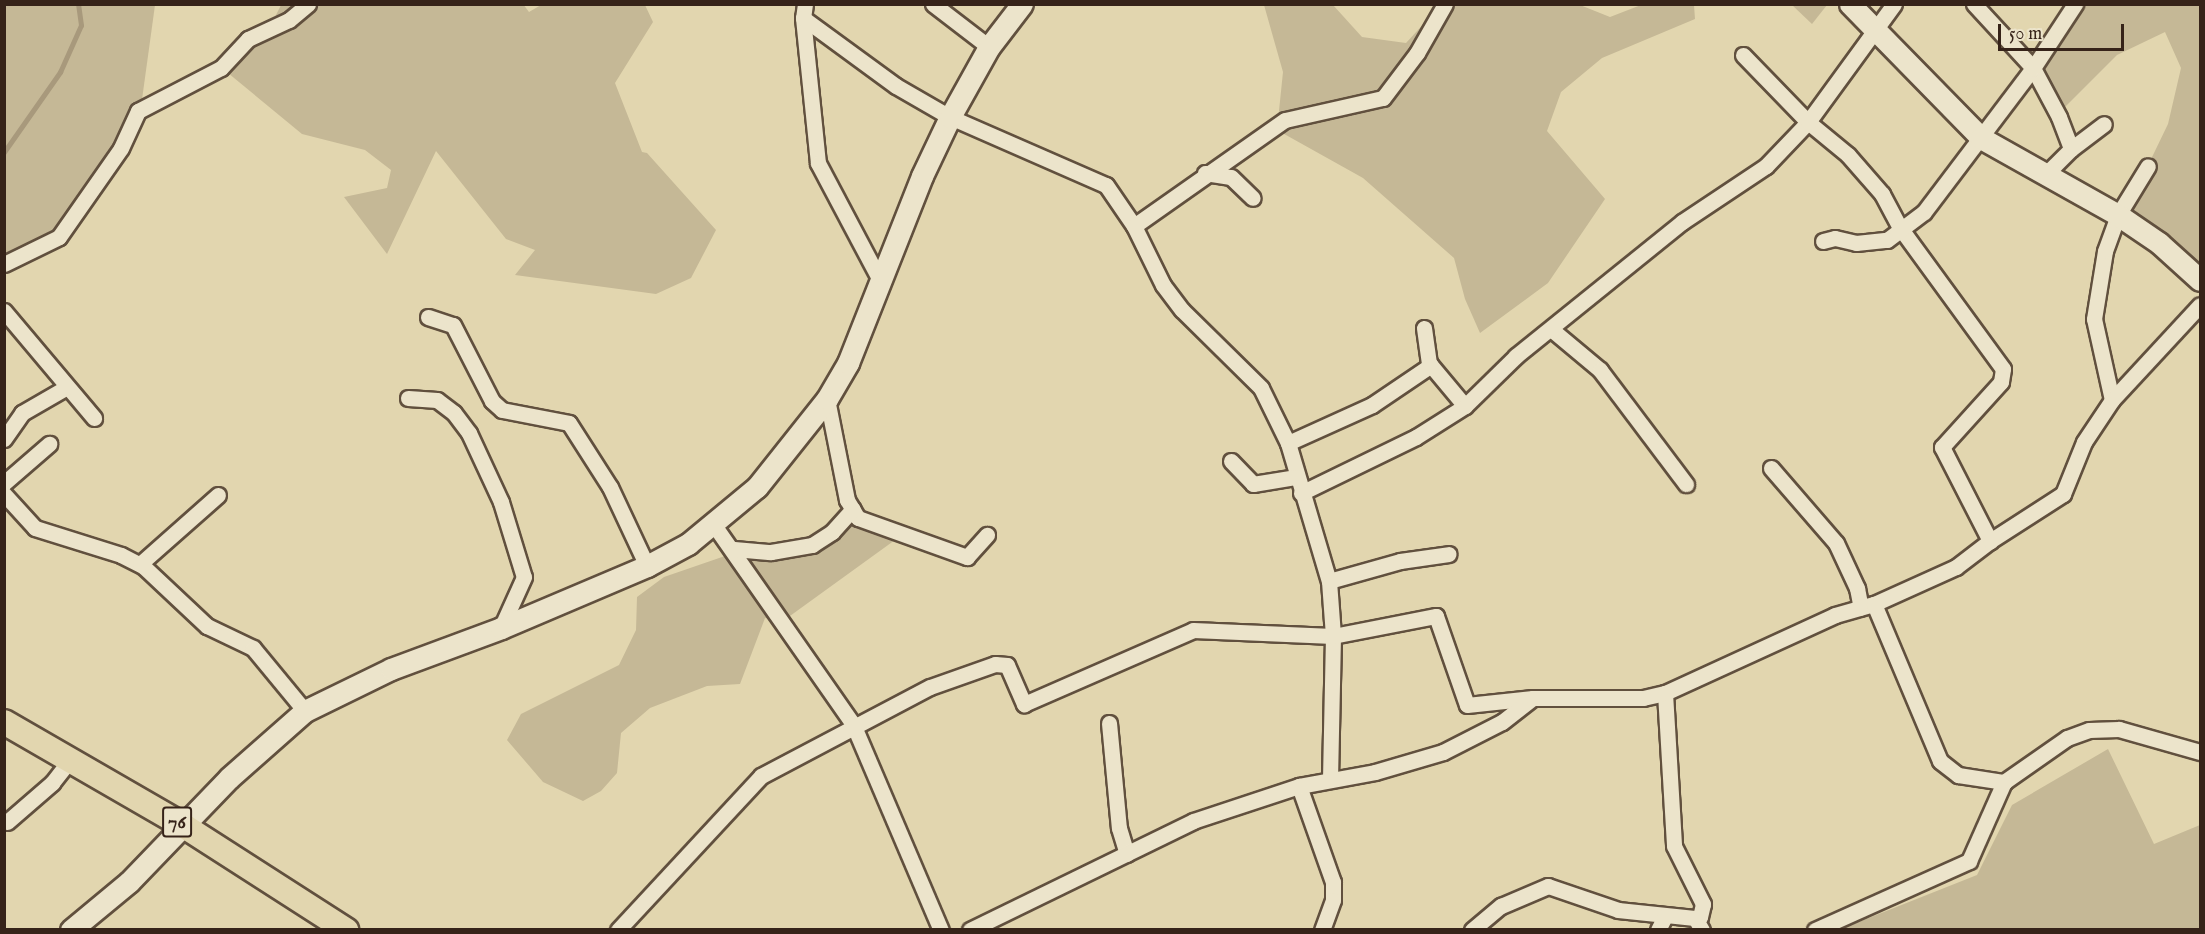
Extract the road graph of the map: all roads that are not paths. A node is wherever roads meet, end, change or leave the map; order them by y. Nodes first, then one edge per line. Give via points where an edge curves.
1 (308, 4) edge
2 (933, 4) edge
3 (1022, 4) edge
4 (1445, 4) edge
5 (1850, 4) edge
6 (1894, 4) edge
7 (1974, 4) edge
8 (2075, 4) edge
9 (804, 11) edge
10 (1876, 28) junction
11 (989, 47) junction
12 (1743, 55) dead end
13 (2032, 68) junction
14 (950, 117) junction
15 (1808, 122) junction
16 (2103, 124) dead end
17 (1981, 138) junction
18 (2071, 149) junction
19 (2148, 166) dead end
20 (1205, 173) junction
21 (2046, 175) junction
22 (1253, 198) dead end
23 (2118, 216) junction
24 (1134, 226) junction
25 (1901, 229) junction
26 (1823, 242) dead end
27 (4, 264) edge
28 (2200, 280) edge
29 (881, 282) junction
30 (2200, 305) edge
31 (4, 311) edge
32 (428, 317) dead end
33 (1424, 328) dead end
34 (1551, 329) junction
35 (1431, 365) junction
36 (67, 387) junction
37 (408, 398) dead end
38 (827, 399) junction
39 (2112, 400) junction
40 (1465, 406) junction
41 (94, 417) dead end
42 (4, 438) edge
43 (1288, 443) junction
44 (49, 444) dead end
45 (1230, 461) dead end
46 (1771, 468) dead end
47 (1296, 477) junction
48 (4, 483) edge
49 (1686, 484) dead end
50 (1301, 493) junction
51 (4, 494) edge
52 (218, 495) dead end
53 (853, 509) junction
54 (714, 525) junction
55 (987, 536) dead end
56 (1990, 541) junction
57 (734, 549) junction
58 (1449, 554) dead end
59 (140, 564) junction
60 (647, 566) junction
61 (1329, 581) junction
62 (1868, 606) junction
63 (501, 628) junction
64 (1333, 636) junction
65 (1665, 693) junction
66 (1533, 698) junction
67 (305, 711) junction
68 (4, 722) edge
69 (1109, 723) dead end
70 (853, 724) junction
71 (2200, 752) edge
72 (71, 759) junction
73 (1330, 778) junction
74 (2004, 782) junction
75 (1299, 786) junction
76 (7, 822) dead end
77 (184, 826) junction
78 (1127, 854) junction
79 (1662, 923) edge
80 (1698, 924) edge
81 (71, 930) edge
82 (346, 930) edge
83 (618, 930) edge
84 (941, 930) edge
85 (970, 930) edge
86 (1322, 930) edge
87 (1472, 930) edge
88 (1815, 930) edge

1 - 27 street via 289,20 248,39 220,68 138,111 122,148 59,237
2 - 11 street
3 - 11 street
4 - 20 street via 1417,54 1383,98 1285,120
5 - 10 street
6 - 10 street
7 - 13 street
8 - 13 street
9 - 14 street via 896,87
9 - 29 street via 818,163
10 - 15 street
10 - 17 street via 1931,92
11 - 14 street
12 - 15 street
13 - 17 street
13 - 18 street
14 - 24 street via 1106,185
14 - 29 street
15 - 25 street via 1848,155 1882,194
15 - 34 street via 1766,166 1682,222
16 - 18 street
17 - 21 street
17 - 25 street via 1924,212
18 - 21 street
19 - 23 street
20 - 22 street via 1231,177
20 - 24 street
21 - 23 street
23 - 28 street via 2159,243
23 - 39 street via 2105,251 2094,319
24 - 43 street via 1163,285 1182,310 1261,388
25 - 26 street via 1887,240 1856,243 1835,238
25 - 56 street via 2003,369 2001,382 1942,447
29 - 38 street via 848,363
30 - 39 street
31 - 36 street
32 - 60 street via 453,325 492,401 502,410 569,423 610,488
33 - 35 street
34 - 40 street via 1516,356
34 - 49 street via 1600,370
35 - 40 street
35 - 43 street via 1372,405
36 - 41 street
36 - 42 street via 22,413
37 - 63 street via 437,400 454,413 469,433 501,502 524,577
38 - 53 street
38 - 54 street via 757,487
39 - 56 street via 2084,442 2063,494
40 - 50 street via 1416,437
43 - 47 street
44 - 48 street
45 - 47 street via 1253,484
46 - 62 street via 1836,543
47 - 50 street
50 - 61 street
51 - 59 street via 35,528
52 - 59 street
53 - 55 street via 858,518 967,557
53 - 57 street via 832,532 812,545 771,552
54 - 57 street
54 - 60 street
56 - 62 street via 1956,567
57 - 70 street
58 - 61 street via 1400,561
59 - 67 street via 207,626 253,648
60 - 63 street
61 - 64 street
62 - 65 street via 1835,615
62 - 74 street via 1940,761 1958,775
63 - 67 street via 391,669
64 - 66 street via 1436,616 1467,705
64 - 70 street via 1193,630 1024,704 1007,665 995,664 930,687
64 - 73 street
65 - 66 street via 1642,698
65 - 80 street via 1674,846 1703,904
66 - 73 street via 1502,722 1443,752 1375,772
67 - 77 street
68 - 72 main road, 76
69 - 78 street via 1119,828
70 - 83 street via 761,776
70 - 84 street
71 - 74 street via 2119,729 2089,730 2067,738
72 - 76 street via 52,783
72 - 77 main road, 76
73 - 75 street
74 - 88 street via 1969,861
75 - 78 street via 1192,821
75 - 86 street via 1333,882 1334,900
77 - 81 street via 129,882
77 - 82 main road, 76
78 - 85 street
79 - 80 street
79 - 87 street via 1548,886 1501,906

